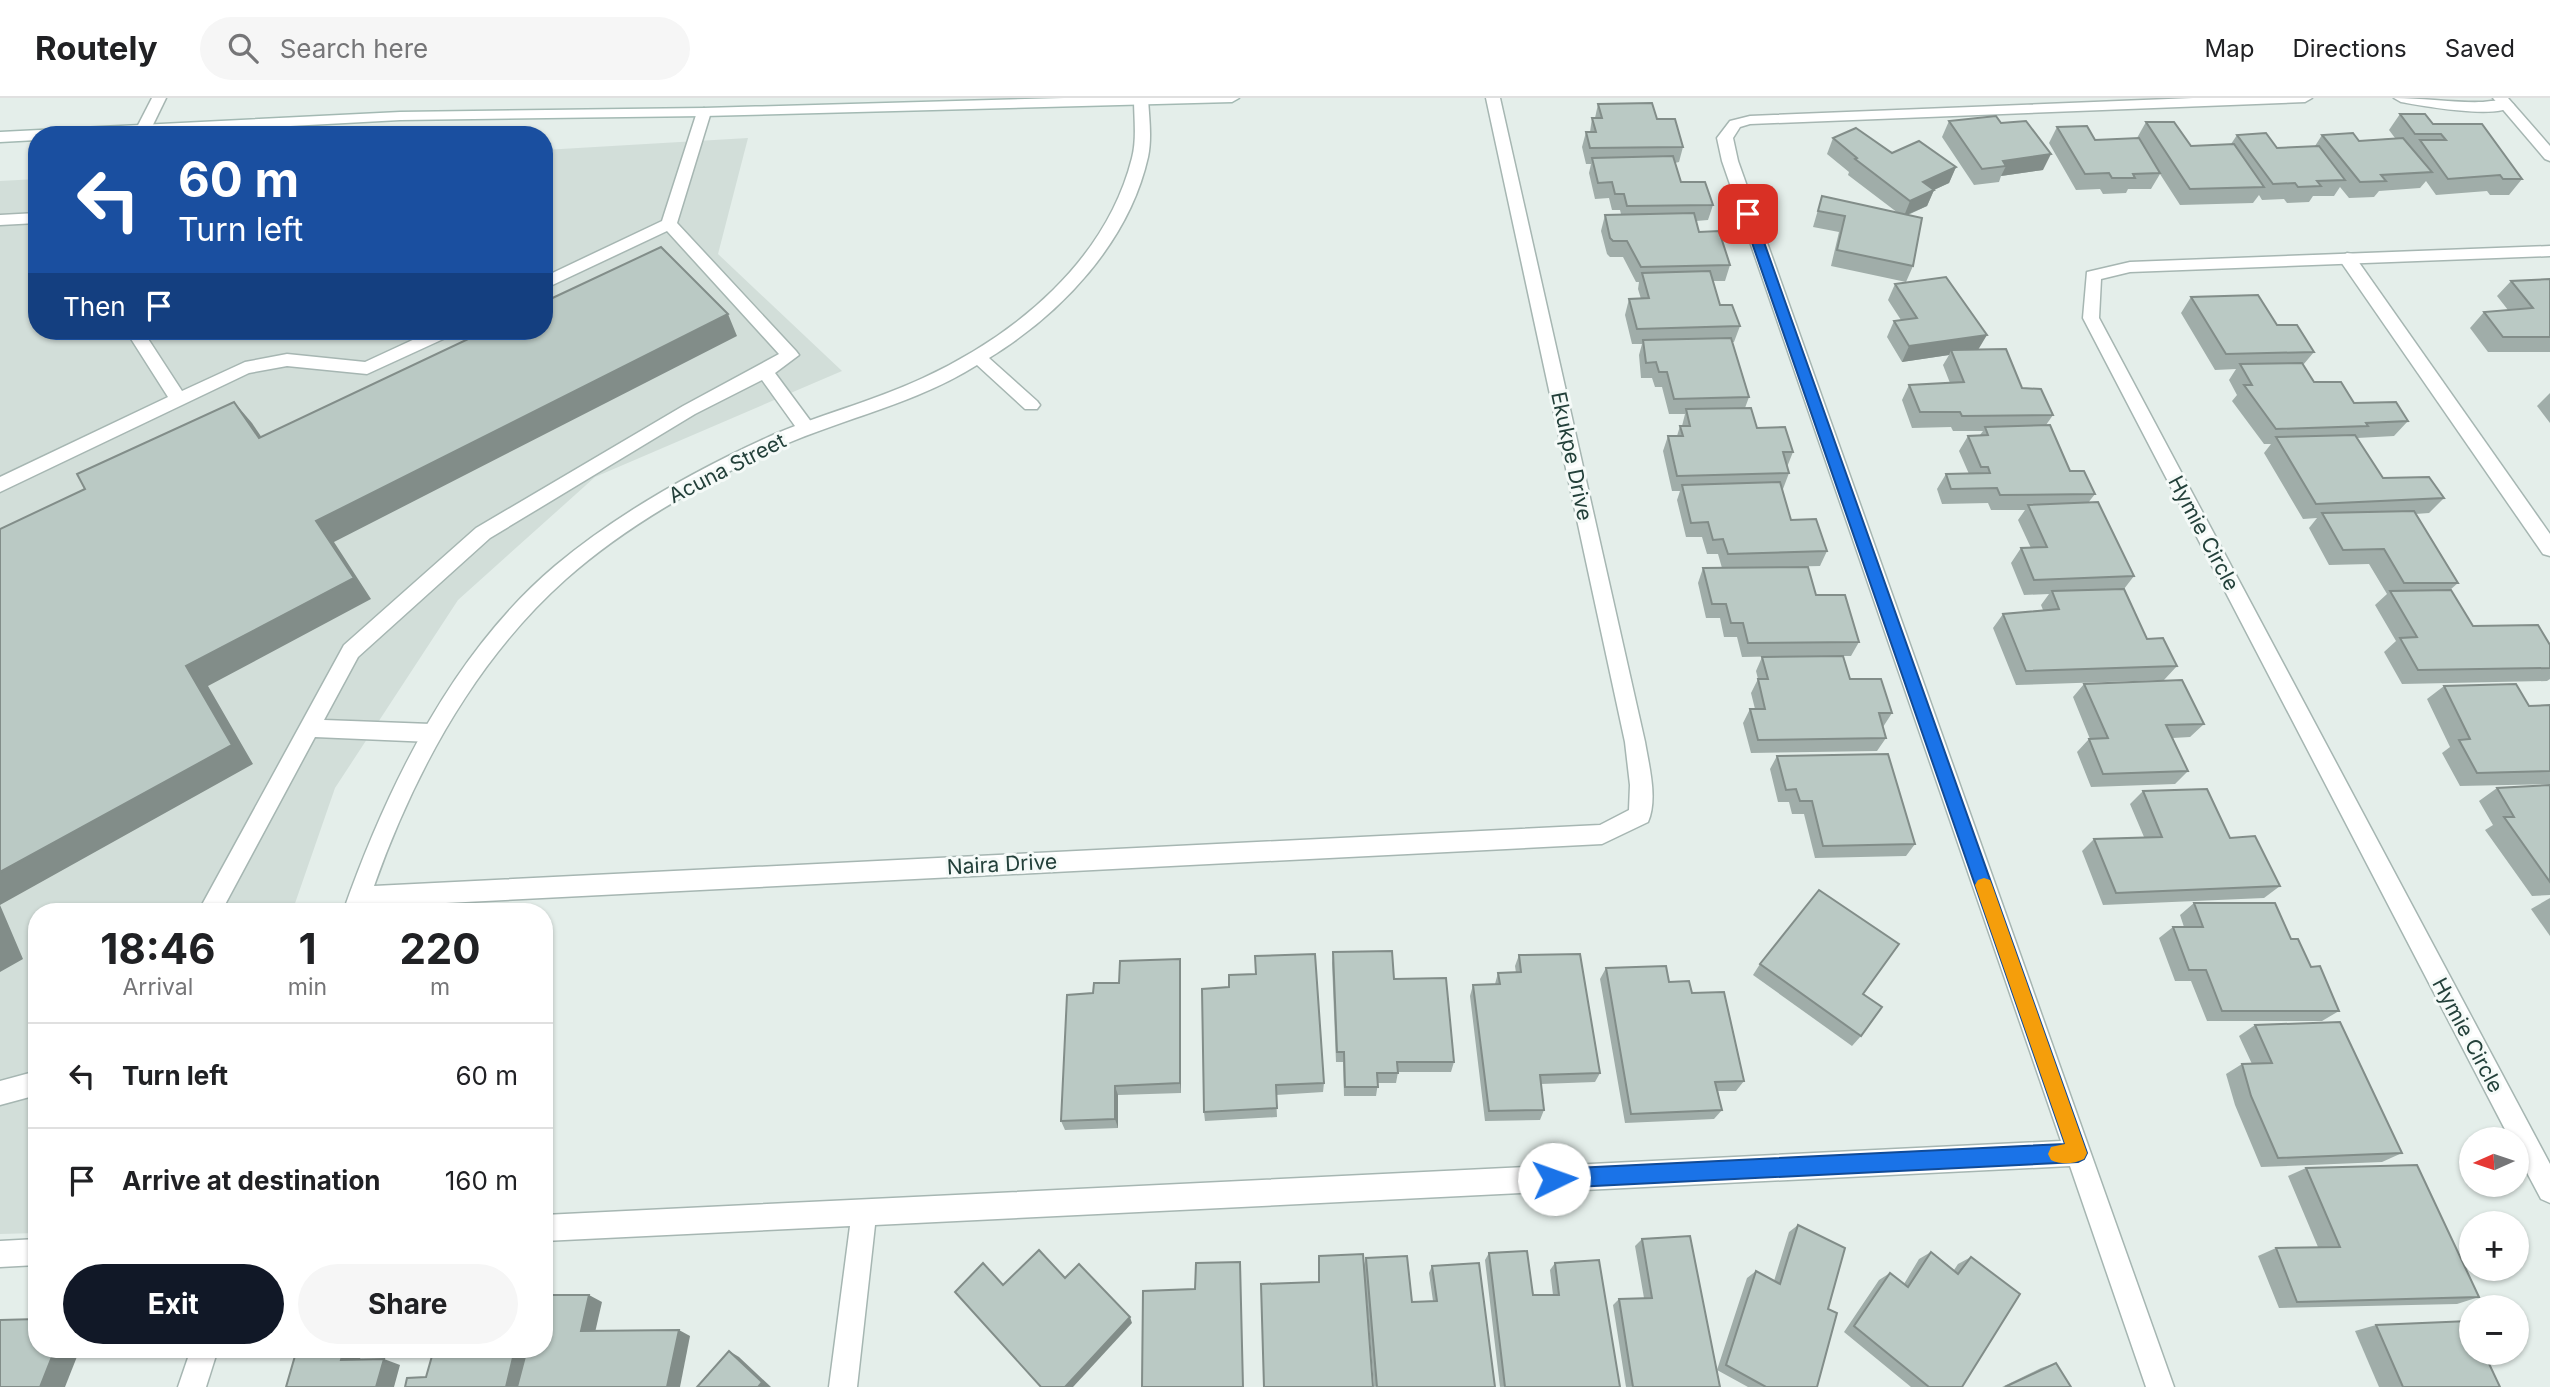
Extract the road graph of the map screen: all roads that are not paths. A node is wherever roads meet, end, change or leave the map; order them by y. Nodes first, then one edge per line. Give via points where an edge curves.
1 (159, 98) edge
2 (1232, 98) edge
3 (1493, 98) edge
4 (2305, 98) edge
5 (2401, 98) edge
6 (1141, 100) edge
7 (2503, 102) edge
8 (704, 112) junction
9 (145, 126) edge
10 (228, 126) edge
11 (28, 136) edge
12 (0, 137) edge
13 (2550, 156) edge
14 (28, 218) edge
15 (0, 220) edge
16 (669, 224) junction
17 (2550, 251) edge
18 (2347, 258) junction
19 (553, 280) edge
20 (140, 340) edge
21 (427, 340) edge
22 (978, 357) junction
23 (765, 371) junction
24 (179, 400) junction
25 (1031, 405) dead end
26 (806, 428) junction
27 (0, 485) edge
28 (2550, 549) edge
29 (310, 728) junction
30 (431, 733) junction
31 (1640, 815) joint
32 (214, 903) edge
33 (356, 903) edge
34 (374, 903) edge
35 (28, 1085) edge
36 (0, 1093) edge
37 (2078, 1153) junction
38 (2550, 1190) edge
39 (864, 1213) junction
40 (553, 1228) edge
41 (28, 1252) edge
42 (0, 1254) edge
43 (202, 1358) edge
44 (192, 1387) edge
45 (844, 1387) edge
46 (2160, 1387) edge

1 - 9 street
2 - 6 street
3 - 31 street, Ekukpe Drive via 1635,742
4 - 37 street via 1750,120 1735,124 1726,138 1730,162
5 - 7 street via 2463,107
6 - 8 street
6 - 22 street, Acuna Street via 1140,156 1100,248 1045,307
7 - 13 street
8 - 10 street via 400,116
8 - 16 street
11 - 12 street
14 - 15 street
16 - 19 street
16 - 23 street via 790,355
17 - 18 street, Hymie Circle
18 - 28 street
18 - 38 street, Hymie Circle via 2130,267 2093,275 2091,318
20 - 24 street
21 - 24 street via 367,368 287,360 245,368
22 - 25 street
22 - 26 street, Acuna Street via 928,384
23 - 26 street
23 - 29 street via 689,410 483,533 351,651
24 - 27 street
26 - 30 street, Acuna Street via 704,476 630,520 563,570 495,640
29 - 30 street
29 - 32 street
30 - 33 street, Acuna Street via 391,814
31 - 34 street, Naira Drive via 1602,834
35 - 36 street
37 - 39 street
37 - 46 street
39 - 40 street
39 - 45 street
41 - 42 street
43 - 44 street

